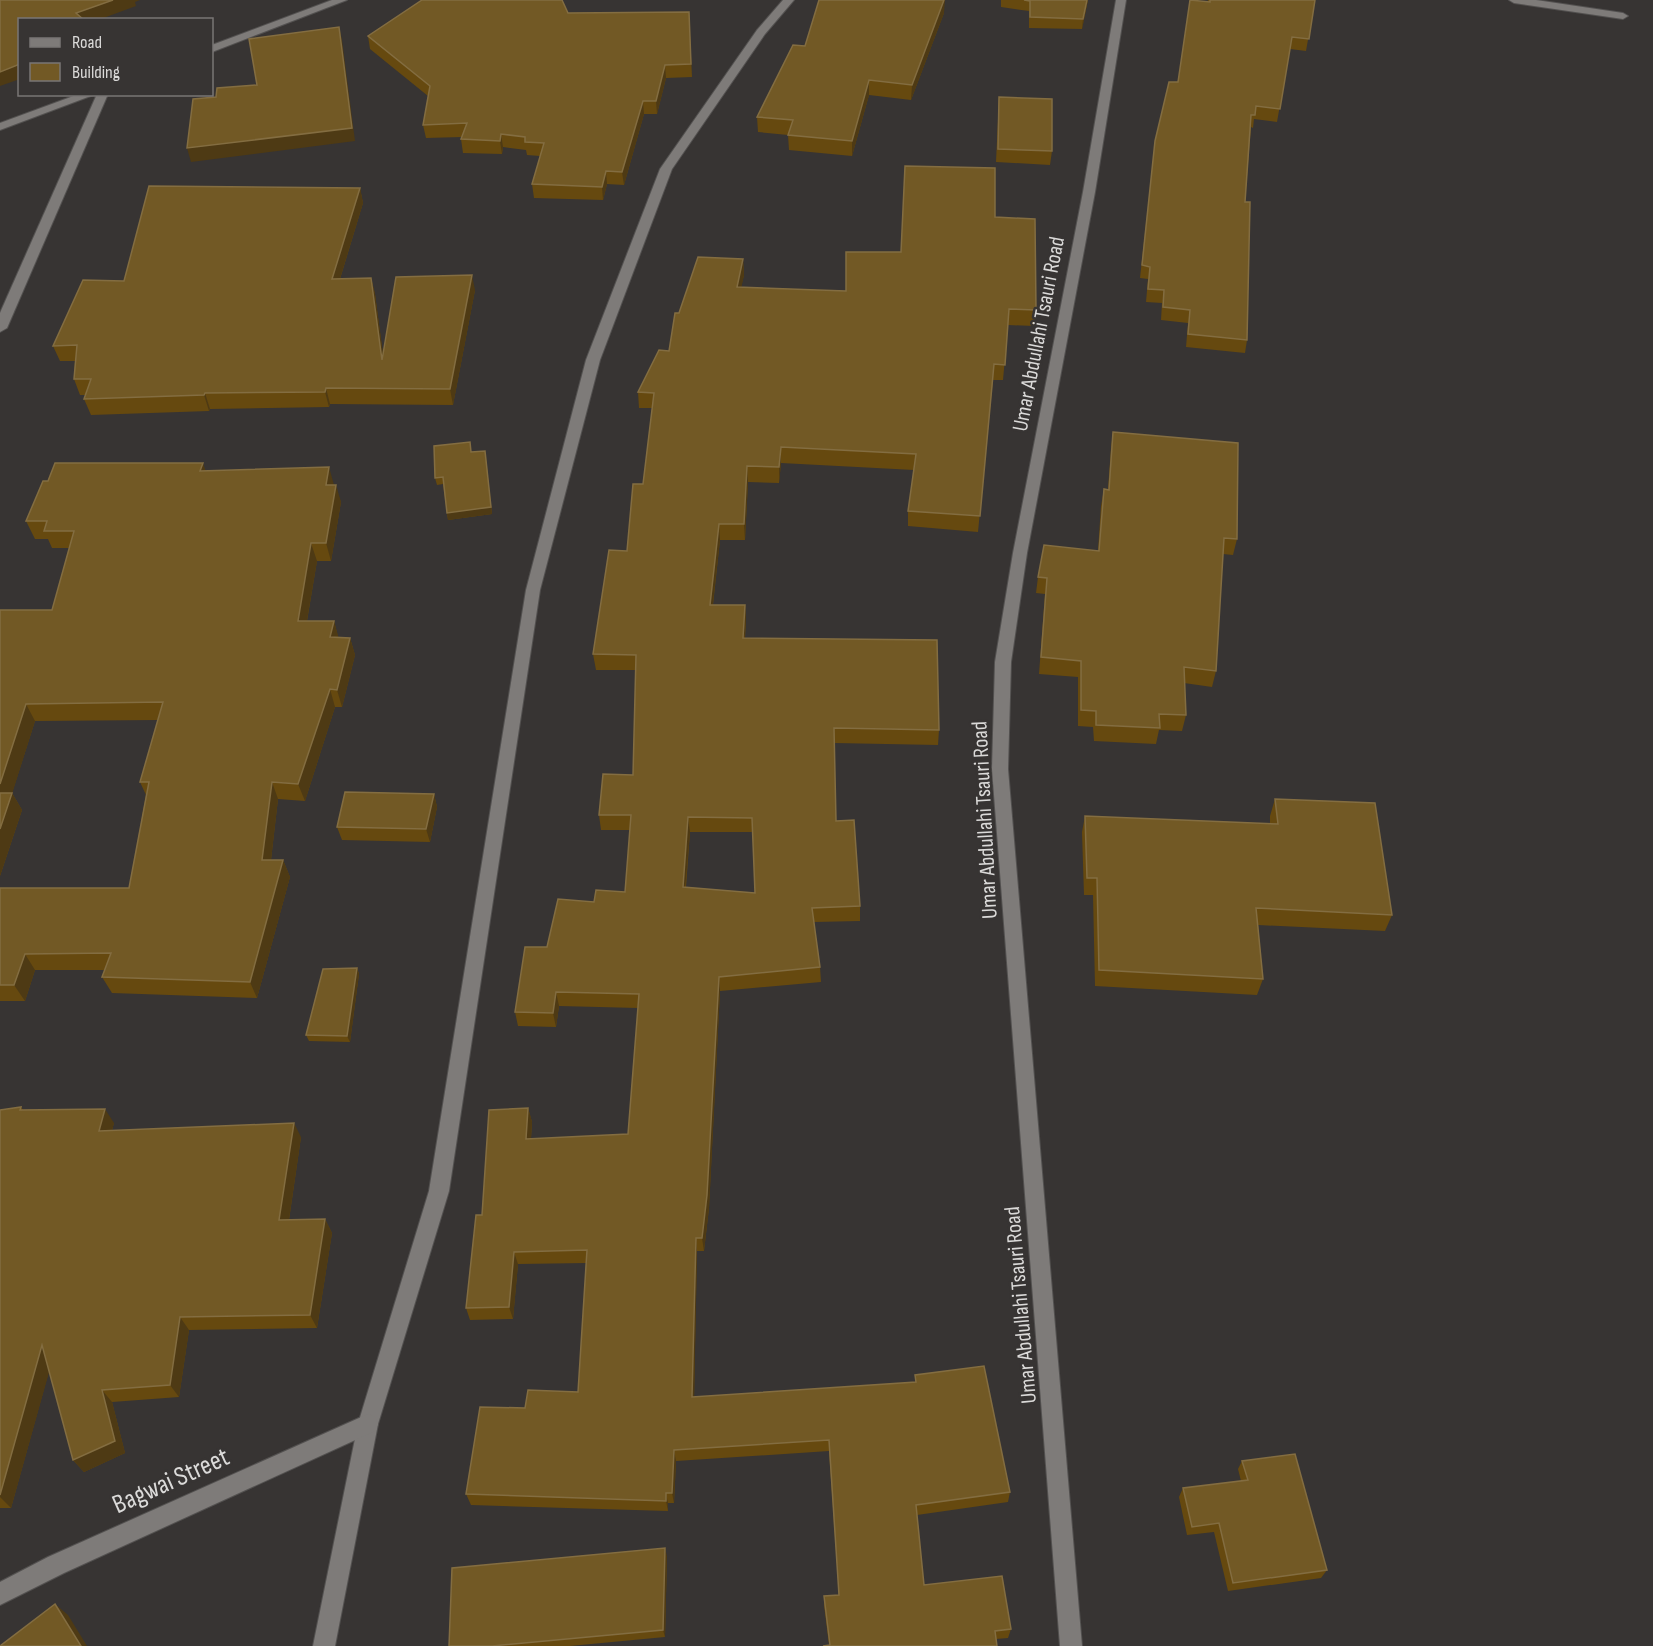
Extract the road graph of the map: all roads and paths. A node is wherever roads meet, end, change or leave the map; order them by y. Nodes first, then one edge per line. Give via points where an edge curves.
1 (342, 0) edge
2 (789, 0) edge
3 (1121, 0) edge
4 (1514, 0) edge
5 (1623, 16) dead end
6 (213, 49) edge
7 (85, 96) edge
8 (103, 96) edge
9 (0, 127) edge
10 (0, 328) edge
11 (368, 1424) junction
12 (0, 1594) edge
13 (324, 1646) edge
14 (1071, 1646) edge

1 - 6 street
2 - 11 street via 761,32 666,169 593,360 533,590 439,1191
3 - 14 street, Umar Abdullahi Tsauri Road via 1089,192 1020,553 1002,686 1000,769
4 - 5 street
7 - 9 street
8 - 10 street
11 - 12 street, Bagwai Street
11 - 13 street

